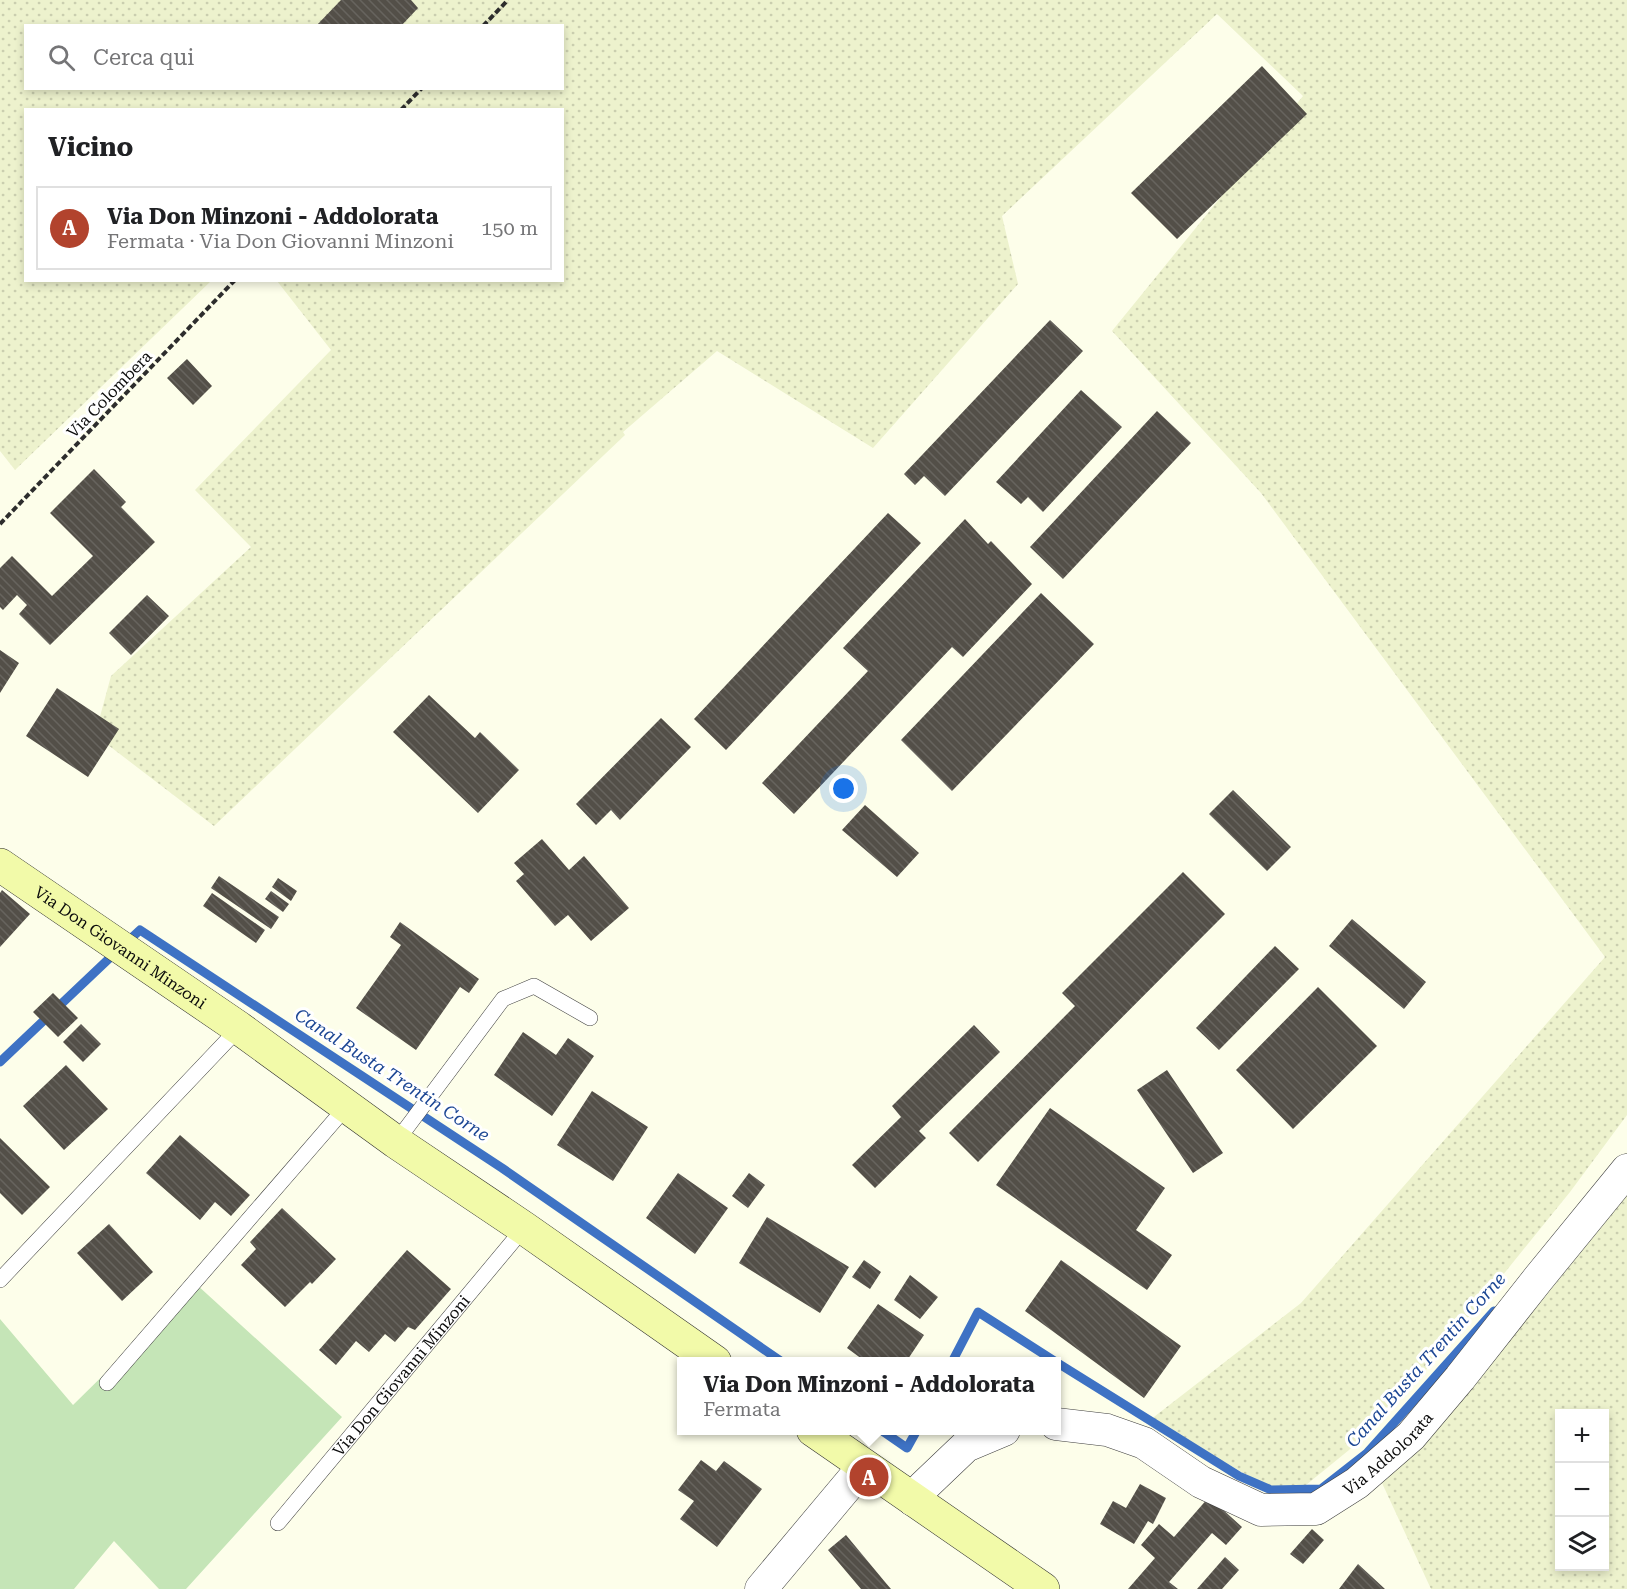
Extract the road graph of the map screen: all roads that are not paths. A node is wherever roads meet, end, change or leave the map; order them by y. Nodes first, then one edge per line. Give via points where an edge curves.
1 (0, 865) edge
2 (590, 1018) dead end
3 (240, 1028) junction
4 (347, 1106) junction
5 (396, 1142) junction
6 (1627, 1170) edge
7 (524, 1228) junction
8 (0, 1280) edge
9 (708, 1357) edge
10 (107, 1383) dead end
11 (1061, 1425) edge
12 (819, 1435) edge
13 (994, 1435) edge
14 (864, 1466) junction
15 (914, 1500) junction
16 (278, 1523) dead end
17 (761, 1589) edge
18 (1043, 1589) edge

1 - 3 street, Via Don Giovanni Minzoni
2 - 5 lane via 534,986 503,999
3 - 4 street, Via Don Giovanni Minzoni
3 - 8 lane
4 - 5 street, Via Don Giovanni Minzoni
4 - 10 lane
5 - 7 street, Via Don Giovanni Minzoni
6 - 11 street, Via Addolorata via 1411,1436 1358,1483 1316,1509 1261,1510 1201,1482 1144,1443 1107,1430
7 - 9 street, Via Don Giovanni Minzoni
7 - 16 lane, Via Don Giovanni Minzoni
12 - 14 street
13 - 15 street via 966,1446
14 - 15 street
14 - 17 street
15 - 18 street

